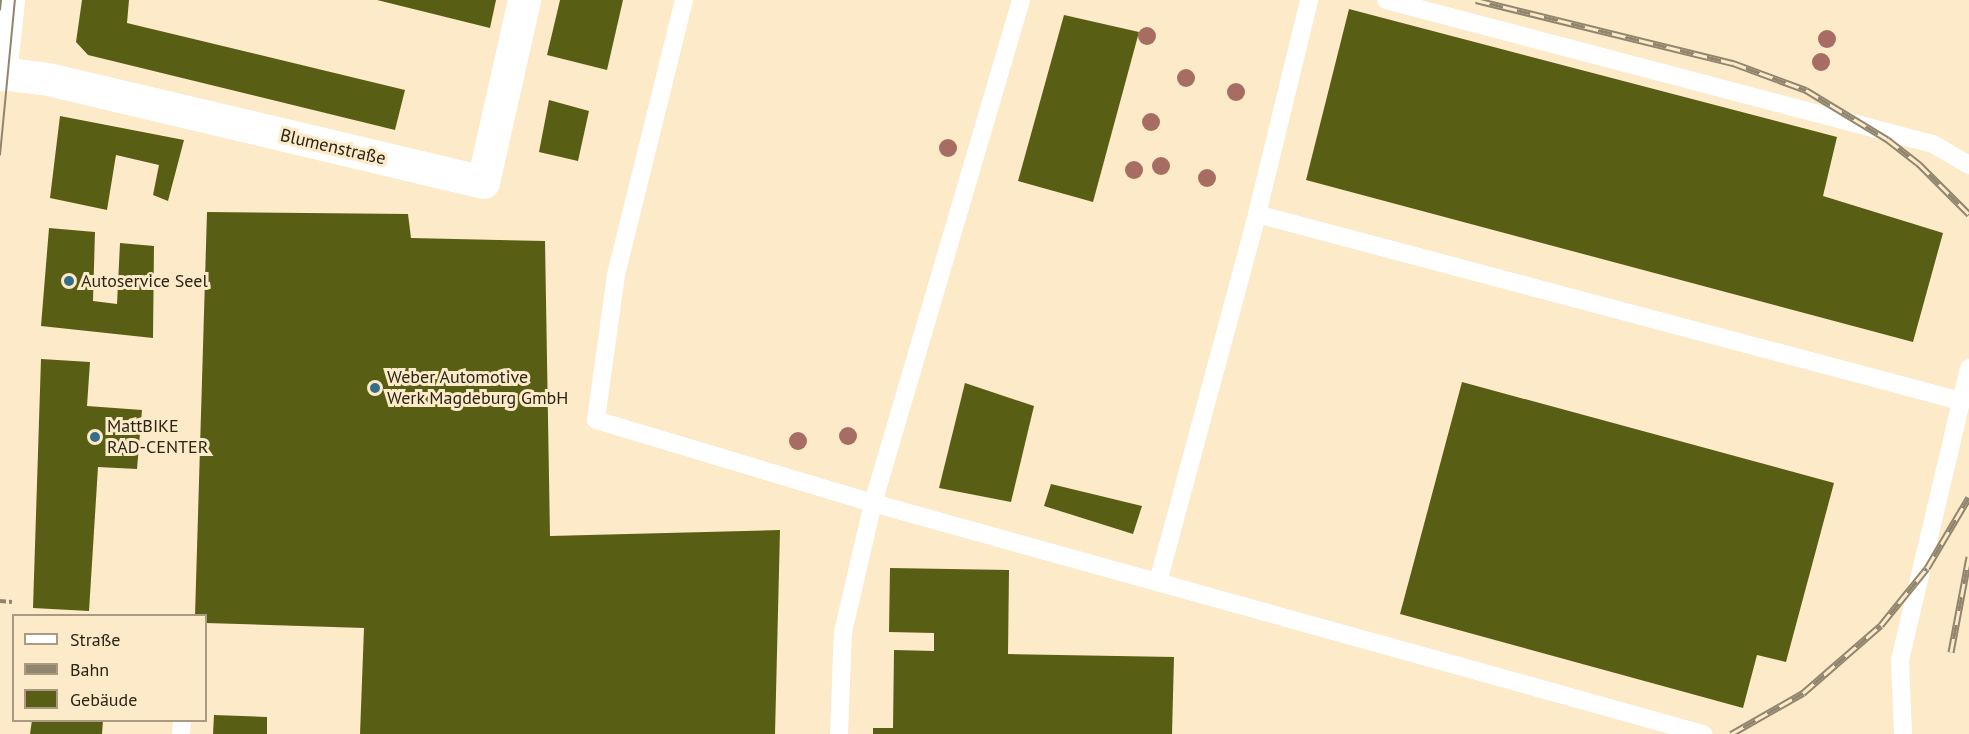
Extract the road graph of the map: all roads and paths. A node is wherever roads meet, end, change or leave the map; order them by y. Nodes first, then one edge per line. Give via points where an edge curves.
1 (524, 0) edge
2 (684, 0) edge
3 (1021, 0) edge
4 (1309, 0) edge
5 (1386, 0) edge
6 (4, 15) edge
7 (0, 74) edge
8 (1969, 165) edge
9 (1257, 214) junction
10 (1969, 368) edge
11 (1961, 401) junction
12 (873, 503) junction
13 (1158, 582) junction
14 (0, 601) edge
15 (12, 602) dead end
16 (839, 734) edge
17 (1703, 734) edge
18 (1903, 734) edge

1 - 7 street, Blumenstraße via 483,182 48,79
2 - 12 lane via 616,275 596,420
3 - 12 lane
4 - 9 lane
5 - 8 lane via 1933,144
6 - 7 street
9 - 11 lane
9 - 13 lane
10 - 11 lane
11 - 18 lane via 1900,660
12 - 13 lane
12 - 16 lane via 843,632
13 - 17 lane
14 - 15 path

